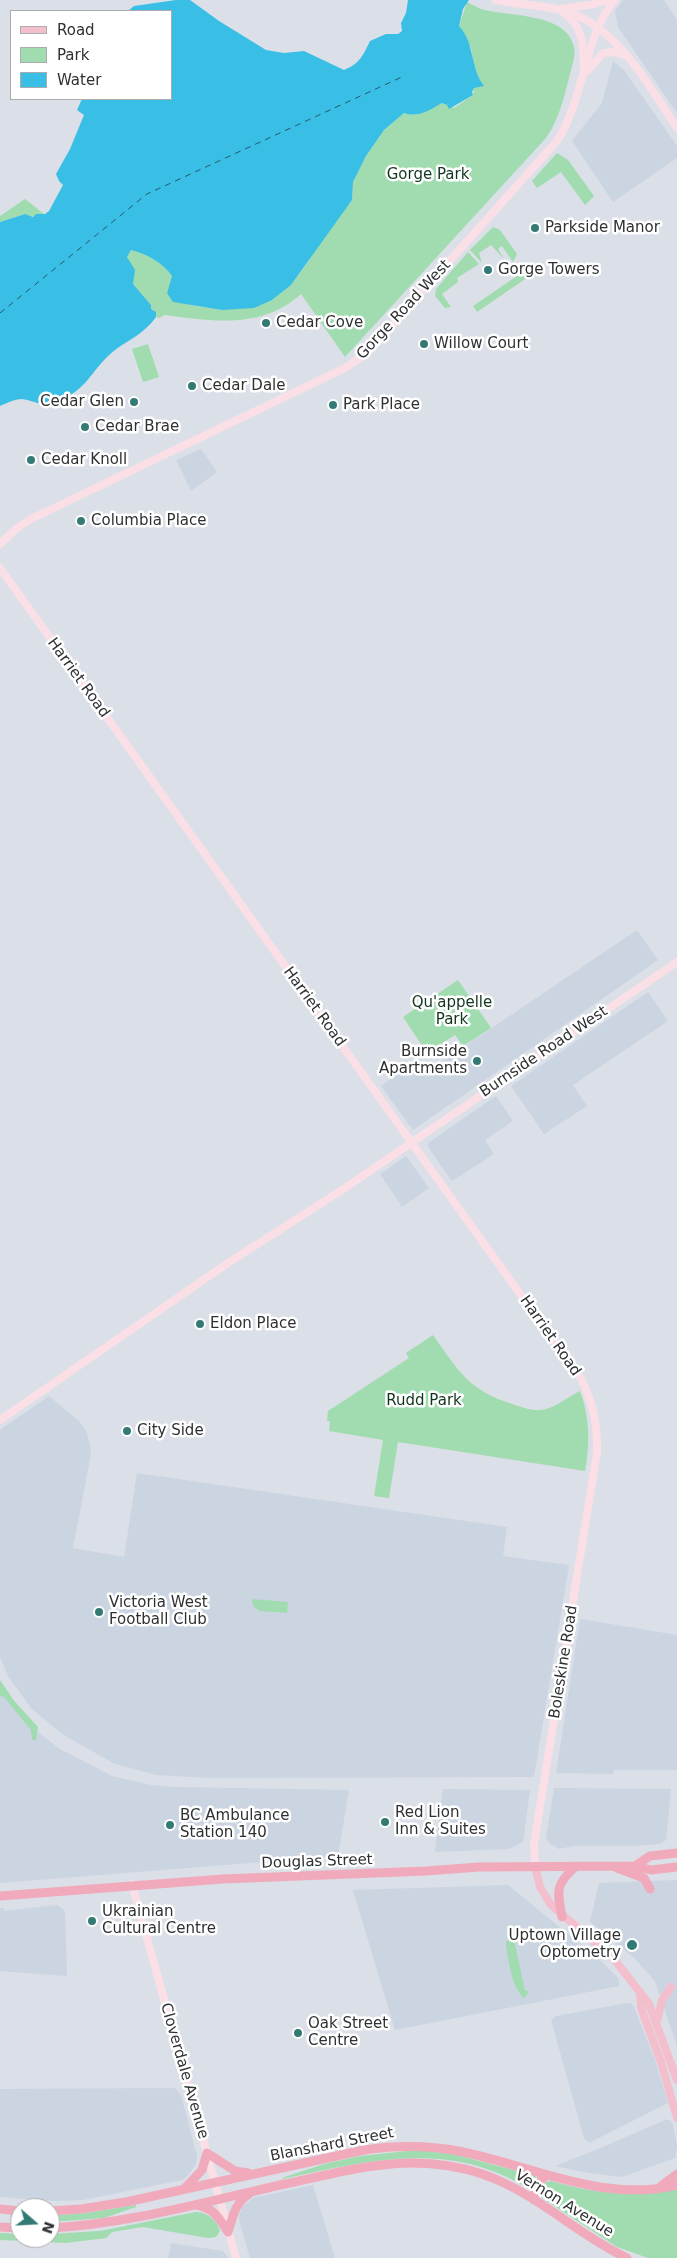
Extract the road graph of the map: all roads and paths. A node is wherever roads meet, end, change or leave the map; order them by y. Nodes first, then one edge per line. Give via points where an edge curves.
1 (496, 0) edge
2 (606, 0) edge
3 (614, 0) edge
4 (559, 10) junction
5 (598, 29) junction
6 (626, 56) junction
7 (584, 74) junction
8 (677, 128) edge
9 (0, 544) edge
10 (0, 568) edge
11 (4, 579) edge
12 (677, 962) edge
13 (410, 1142) junction
14 (0, 1420) edge
15 (596, 1457) joint
16 (677, 1854) edge
17 (535, 1866) junction
18 (576, 1866) junction
19 (609, 1866) junction
20 (635, 1866) junction
21 (677, 1867) edge
22 (132, 1884) junction
23 (650, 1889) dead end
24 (0, 1896) edge
25 (562, 1917) junction
26 (671, 1987) dead end
27 (640, 1992) junction
28 (657, 2023) junction
29 (677, 2080) edge
30 (677, 2118) edge
31 (207, 2153) junction
32 (254, 2174) junction
33 (677, 2174) edge
34 (547, 2176) junction
35 (216, 2182) junction
36 (677, 2184) edge
37 (658, 2188) junction
38 (183, 2189) junction
39 (256, 2190) junction
40 (221, 2198) junction
41 (534, 2200) junction
42 (192, 2204) junction
43 (60, 2210) edge
44 (60, 2227) edge
45 (228, 2232) junction
46 (236, 2258) edge
47 (626, 2258) edge

1 - 4 main road
2 - 4 main road
3 - 5 main road, Gorge Road West
4 - 5 main road
4 - 7 main road via 580,32
5 - 6 main road
5 - 7 main road, Gorge Road West
6 - 7 main road via 615,52 603,53
6 - 8 main road
7 - 9 main road, Gorge Road West via 569,120 557,141 360,358 266,407 31,519
10 - 11 main road, Harriet Road
11 - 13 main road, Harriet Road
12 - 13 main road, Burnside Road West
13 - 14 main road, Burnside Road West
13 - 15 main road, Harriet Road via 580,1379 594,1414
15 - 17 main road, Boleskine Road via 534,1844
16 - 20 highway, Douglas Street via 650,1856
17 - 18 highway, Douglas Street
17 - 22 highway, Douglas Street
17 - 25 main road via 544,1895
18 - 19 highway, Douglas Street
18 - 25 highway via 559,1884
19 - 20 highway, Douglas Street
19 - 23 highway via 644,1878
20 - 21 highway, Douglas Street via 651,1870
22 - 24 highway, Douglas Street
22 - 31 main road, Cloverdale Avenue
25 - 27 main road via 614,1959
26 - 28 main road via 662,2000
27 - 28 main road
27 - 30 main road via 641,2008
28 - 29 main road
31 - 32 highway via 235,2171
31 - 35 main road, Cloverdale Avenue
31 - 38 highway via 202,2170
32 - 34 highway, Blanshard Street via 364,2150 417,2145 463,2152
32 - 35 highway, Blanshard Street
33 - 37 highway
34 - 37 highway, Blanshard Street via 603,2188
34 - 41 highway via 536,2185
35 - 38 highway, Blanshard Street
35 - 40 main road, Cloverdale Avenue
36 - 37 highway, Blanshard Street
38 - 43 highway, Blanshard Street via 101,2207
39 - 40 highway, Vernon Avenue
39 - 41 highway, Vernon Avenue via 369,2166 408,2162 452,2167 483,2175
39 - 45 highway via 240,2200
40 - 42 highway
40 - 45 main road, Cloverdale Avenue
41 - 47 highway, Vernon Avenue
42 - 44 highway via 98,2224
42 - 45 highway via 206,2206 216,2212
45 - 46 main road, Cloverdale Avenue

